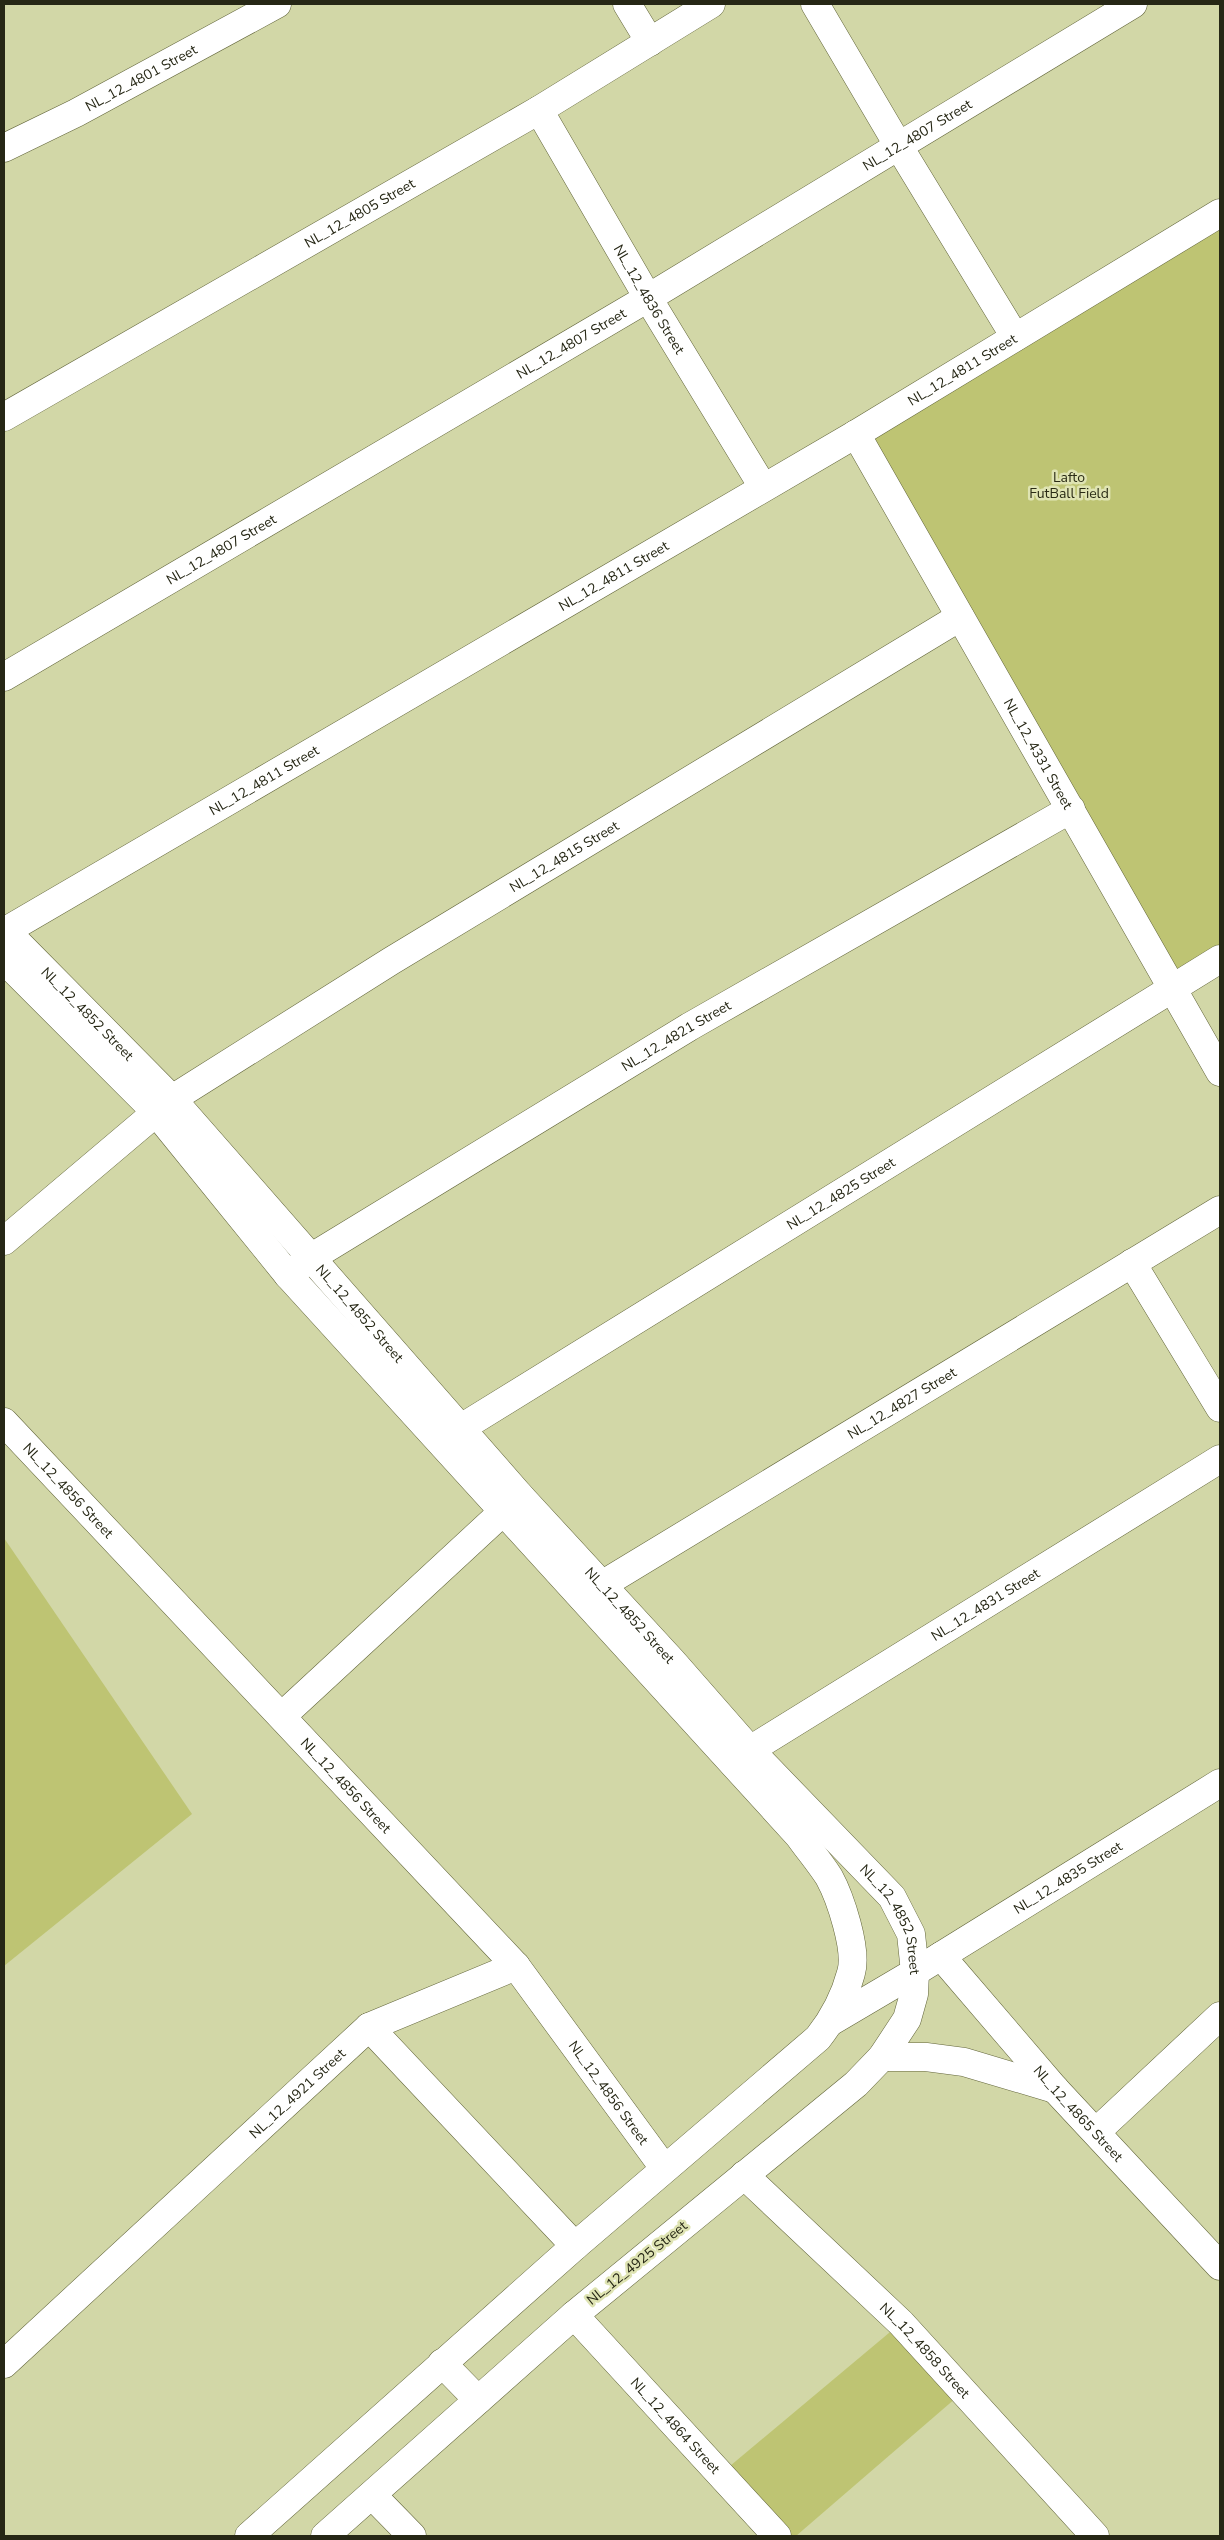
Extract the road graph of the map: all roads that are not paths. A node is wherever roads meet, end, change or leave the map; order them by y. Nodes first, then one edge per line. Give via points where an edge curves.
1 (277, 4) edge
2 (627, 4) edge
3 (711, 4) edge
4 (815, 4) edge
5 (1133, 4) edge
6 (650, 42) junction
7 (539, 110) junction
8 (898, 145) junction
9 (4, 148) edge
10 (1220, 213) edge
11 (648, 298) junction
12 (1015, 337) junction
13 (4, 417) edge
14 (856, 434) junction
15 (763, 487) junction
16 (960, 617) junction
17 (4, 676) edge
18 (1071, 809) junction
19 (4, 931) edge
20 (1220, 959) edge
21 (4, 960) edge
22 (1173, 988) junction
23 (1220, 1072) edge
24 (164, 1105) junction
25 (1220, 1210) edge
26 (4, 1241) edge
27 (312, 1258) junction
28 (1132, 1263) junction
29 (288, 1274) junction
30 (1220, 1408) edge
31 (4, 1422) edge
32 (451, 1436) junction
33 (1220, 1459) edge
34 (512, 1504) junction
35 (591, 1591) junction
36 (282, 1716) junction
37 (741, 1756) junction
38 (1219, 1785) edge
39 (941, 1956) junction
40 (516, 1966) junction
41 (916, 1972) junction
42 (1220, 2016) edge
43 (832, 2020) junction
44 (369, 2027) junction
45 (882, 2057) junction
46 (1055, 2089) junction
47 (1096, 2132) junction
48 (664, 2168) junction
49 (744, 2175) junction
50 (574, 2246) junction
51 (1220, 2266) edge
52 (574, 2314) junction
53 (442, 2363) junction
54 (4, 2364) edge
55 (478, 2400) junction
56 (372, 2495) junction
57 (249, 2536) edge
58 (325, 2536) edge
59 (412, 2536) edge
60 (777, 2536) edge
61 (1096, 2536) edge

1 - 9 street, NL_12_4801 Street via 76,113
2 - 6 street
3 - 6 street, NL_12_4805 Street
4 - 8 street
5 - 8 street, NL_12_4807 Street
6 - 7 street, NL_12_4805 Street
7 - 11 street, NL_12_4836 Street
7 - 13 street, NL_12_4805 Street
8 - 11 street, NL_12_4807 Street
8 - 12 street
10 - 12 street, NL_12_4811 Street
11 - 15 street, NL_12_4836 Street
11 - 17 street, NL_12_4807 Street
12 - 14 street, NL_12_4811 Street
14 - 15 street, NL_12_4811 Street
14 - 16 street, NL_12_4331 Street
15 - 19 street, NL_12_4811 Street
16 - 18 street, NL_12_4331 Street
16 - 24 street, NL_12_4815 Street via 391,961
18 - 22 street, NL_12_4331 Street
18 - 27 street, NL_12_4821 Street via 689,1027
19 - 24 street, NL_12_4852 Street
20 - 22 street, NL_12_4825 Street
21 - 24 street, NL_12_4852 Street
22 - 23 street, NL_12_4331 Street
22 - 32 street, NL_12_4825 Street
24 - 26 street, NL_12_4815 Street
24 - 27 street, NL_12_4852 Street
24 - 29 street, NL_12_4852 Street
25 - 28 street, NL_12_4827 Street
27 - 29 street, NL_12_4821 Street
27 - 32 street, NL_12_4852 Street
28 - 30 street
28 - 35 street, NL_12_4827 Street
29 - 32 street, NL_12_4852 Street
31 - 36 street, NL_12_4856 Street
32 - 34 street, NL_12_4852 Street
33 - 37 street, NL_12_4831 Street
34 - 35 street, NL_12_4852 Street
34 - 36 street
35 - 37 street, NL_12_4852 Street via 672,1661
36 - 40 street, NL_12_4856 Street
37 - 41 street, NL_12_4852 Street via 892,1897 912,1934
37 - 43 street, NL_12_4852 Street via 828,1876 844,1908 852,1971
38 - 39 street, NL_12_4835 Street
39 - 41 street, NL_12_4835 Street
39 - 46 street, NL_12_4865 Street
40 - 44 street
40 - 48 street, NL_12_4856 Street
41 - 43 street, NL_12_4852 Street
41 - 45 street, NL_12_4925 Street via 907,2019
42 - 47 street
43 - 48 street via 818,2038
44 - 50 street
44 - 54 street, NL_12_4921 Street
45 - 46 street via 926,2057 964,2062
45 - 49 street, NL_12_4925 Street via 856,2084
46 - 47 street, NL_12_4865 Street
47 - 51 street, NL_12_4865 Street
48 - 50 street
49 - 52 street, NL_12_4925 Street
49 - 61 street, NL_12_4858 Street via 902,2323
50 - 53 street
52 - 55 street, NL_12_4925 Street
52 - 60 street, NL_12_4864 Street
53 - 55 street
53 - 57 street
55 - 56 street, NL_12_4925 Street
56 - 58 street, NL_12_4925 Street
56 - 59 street

